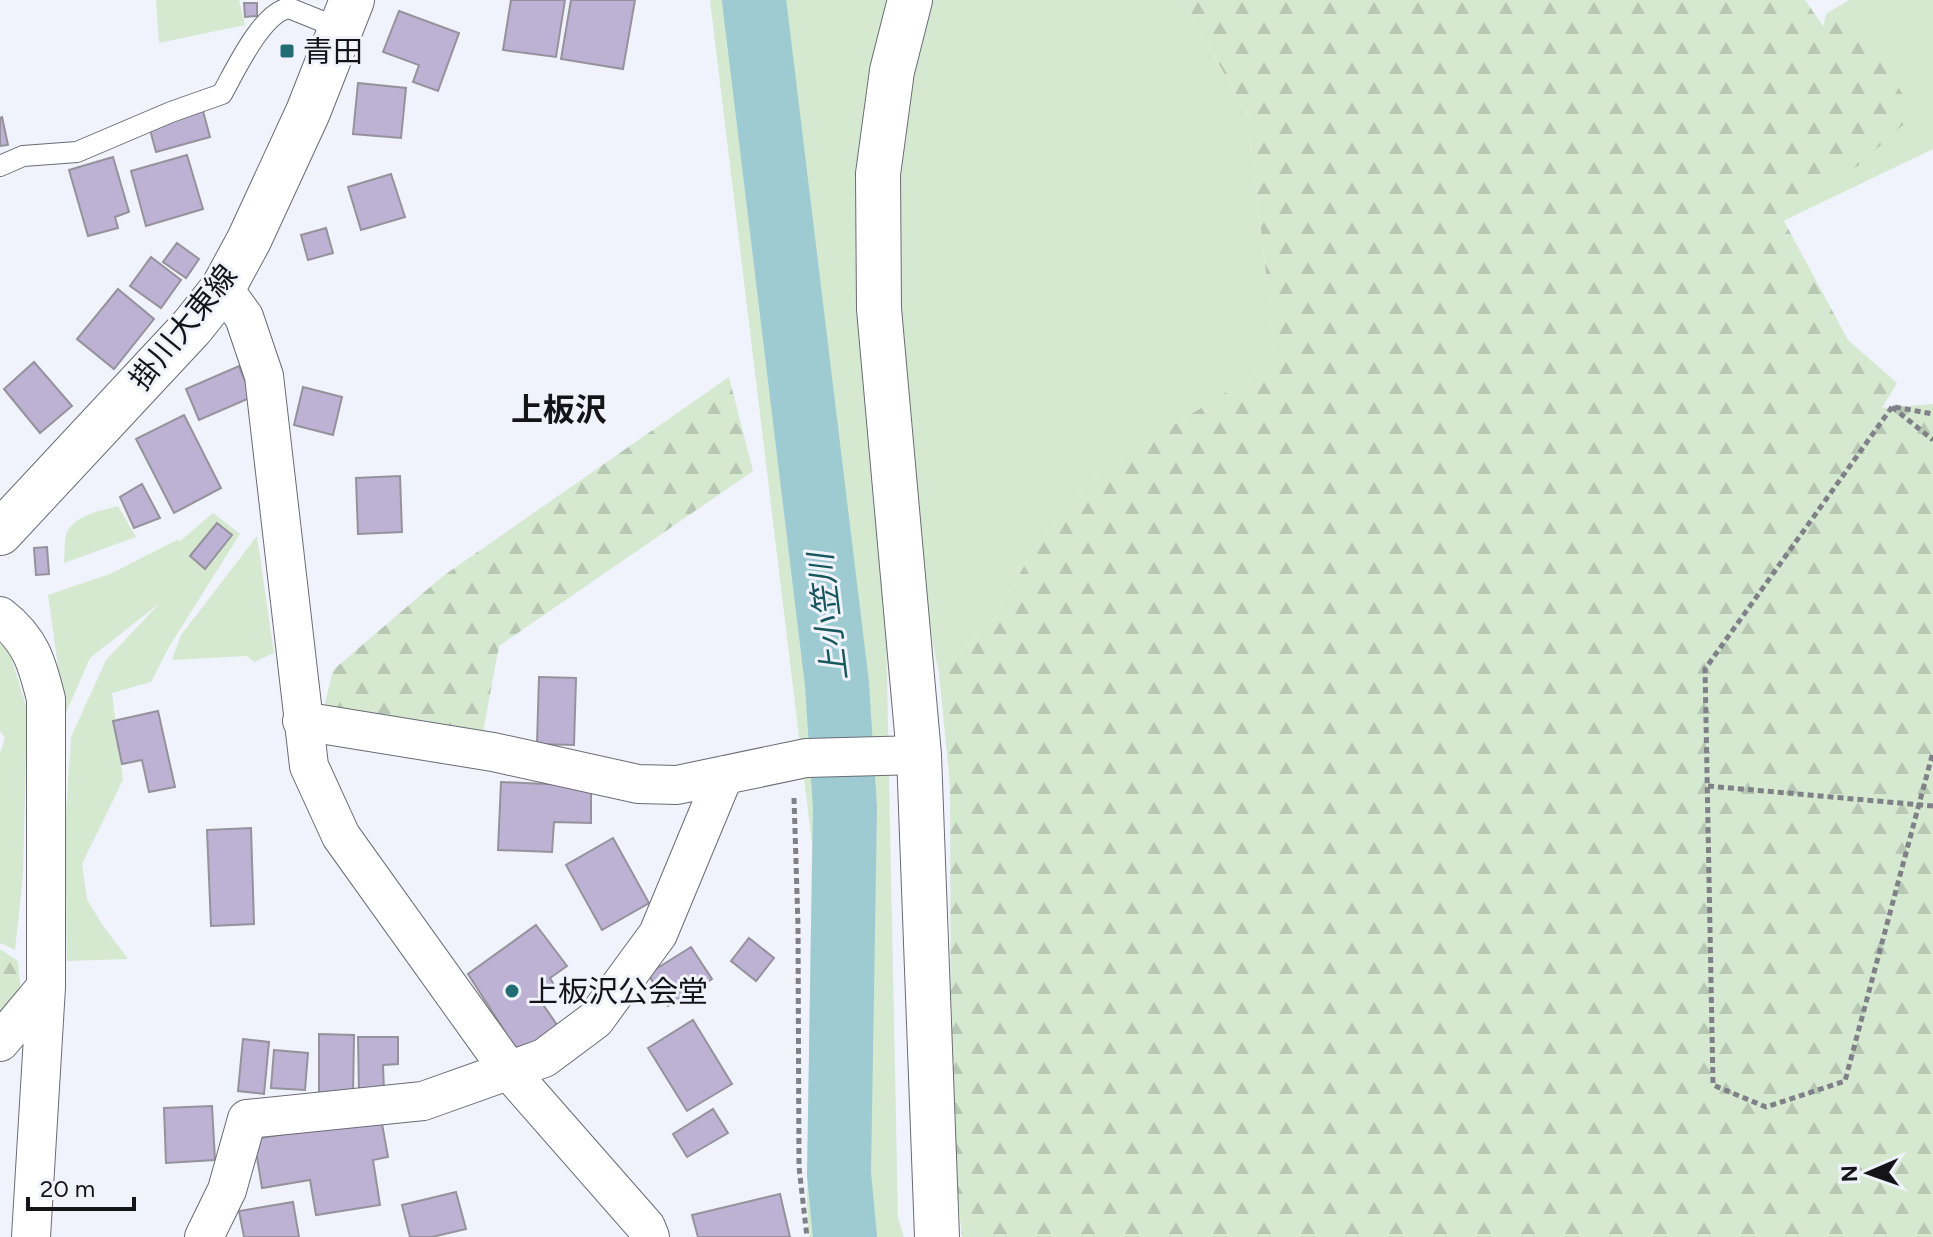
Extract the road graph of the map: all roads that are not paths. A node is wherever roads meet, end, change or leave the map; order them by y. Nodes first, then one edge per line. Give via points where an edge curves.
1 (910, 0) edge
2 (347, 14) edge
3 (0, 166) edge
4 (223, 288) junction
5 (1, 530) edge
6 (0, 616) edge
7 (302, 721) junction
8 (919, 755) junction
9 (724, 775) junction
10 (46, 987) junction
11 (0, 1042) edge
12 (510, 1072) junction
13 (31, 1237) edge
14 (204, 1237) edge
15 (650, 1237) edge
16 (937, 1237) edge

1 - 8 street via 892,71 878,174 879,309
2 - 3 lane via 282,9 243,55 222,94 77,152 23,156
2 - 4 street, 掛川大東線 via 295,141
4 - 5 street, 掛川大東線
4 - 7 street via 244,317 264,376
6 - 10 street via 36,657 46,699
7 - 9 street via 493,752 638,784 677,785
7 - 12 street via 309,766 341,836
8 - 9 street via 799,759
8 - 16 street
9 - 12 street via 658,934 595,1020 544,1058
10 - 11 street
10 - 13 street
12 - 14 street via 423,1101 247,1119 227,1190
12 - 15 street

